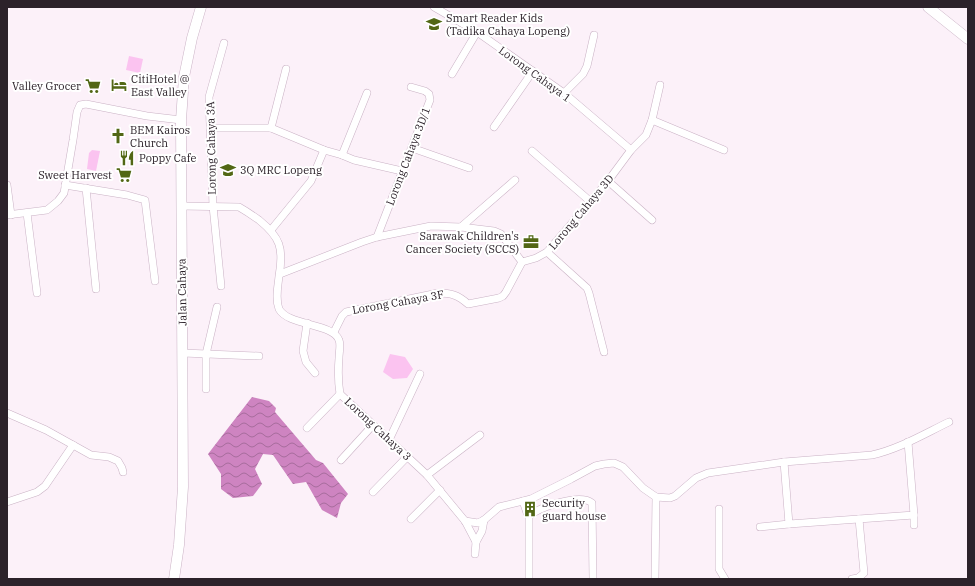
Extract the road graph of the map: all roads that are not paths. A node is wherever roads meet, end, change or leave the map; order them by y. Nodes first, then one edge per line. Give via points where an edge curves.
1 (201, 7) edge
2 (434, 7) edge
3 (928, 7) edge
4 (477, 32) junction
5 (594, 35) dead end
6 (968, 39) edge
7 (224, 43) dead end
8 (286, 69) dead end
9 (533, 71) junction
10 (452, 74) dead end
11 (660, 86) dead end
12 (411, 87) dead end
13 (564, 92) junction
14 (367, 93) dead end
15 (181, 120) junction
16 (652, 120) junction
17 (494, 127) dead end
18 (210, 128) junction
19 (271, 128) junction
20 (412, 148) junction
21 (324, 150) junction
22 (631, 150) junction
23 (724, 150) dead end
24 (532, 152) dead end
25 (342, 155) junction
26 (469, 168) dead end
27 (402, 171) junction
28 (515, 180) dead end
29 (608, 181) junction
30 (7, 185) edge
31 (65, 185) junction
32 (86, 188) junction
33 (591, 202) junction
34 (181, 206) junction
35 (213, 206) junction
36 (27, 213) junction
37 (9, 215) edge
38 (652, 220) dead end
39 (461, 227) junction
40 (271, 230) junction
41 (377, 237) junction
42 (547, 252) junction
43 (522, 262) junction
44 (280, 274) junction
45 (155, 281) dead end
46 (221, 286) dead end
47 (96, 289) dead end
48 (37, 293) dead end
49 (217, 306) dead end
50 (307, 323) junction
51 (334, 332) junction
52 (604, 352) dead end
53 (182, 353) junction
54 (206, 354) junction
55 (259, 356) dead end
56 (315, 373) dead end
57 (420, 374) dead end
58 (206, 389) dead end
59 (340, 394) junction
60 (7, 413) edge
61 (949, 422) dead end
62 (373, 425) junction
63 (307, 428) dead end
64 (480, 435) dead end
65 (389, 440) junction
66 (908, 442) junction
67 (72, 445) junction
68 (407, 457) junction
69 (341, 460) dead end
70 (784, 462) junction
71 (123, 472) dead end
72 (427, 475) junction
73 (440, 490) junction
74 (373, 492) dead end
75 (656, 497) junction
76 (527, 500) junction
77 (7, 502) edge
78 (719, 509) dead end
79 (532, 514) junction
80 (914, 515) junction
81 (411, 519) dead end
82 (859, 519) junction
83 (484, 520) junction
84 (465, 521) junction
85 (789, 524) junction
86 (914, 525) dead end
87 (760, 527) dead end
88 (476, 542) junction
89 (475, 554) dead end
90 (719, 569) junction
91 (174, 579) edge
92 (529, 579) edge
93 (594, 579) edge
94 (655, 579) edge
95 (719, 579) edge
96 (726, 579) edge
97 (852, 579) edge

1 - 15 street, Jalan Cahaya via 184,77
2 - 4 street, Lorong Cahaya 1
3 - 6 street
4 - 9 street, Lorong Cahaya 1
4 - 10 street
5 - 13 street via 583,74
7 - 18 street, Lorong Cahaya 3A via 209,97
8 - 19 street
9 - 13 street, Lorong Cahaya 1
9 - 17 street
11 - 16 street, Lorong Cahaya 3D
12 - 20 street, Lorong Cahaya 3D/1 via 425,90 430,100
13 - 22 street, Lorong Cahaya 1
14 - 25 street
15 - 31 street via 80,105 76,112
15 - 34 street, Jalan Cahaya
16 - 22 street, Lorong Cahaya 3D via 646,135
16 - 23 street
18 - 19 street
18 - 35 street, Lorong Cahaya 3A
19 - 21 street
20 - 26 street
20 - 27 street, Lorong Cahaya 3D/1
21 - 25 street
21 - 40 street via 311,181
22 - 29 street, Lorong Cahaya 3D
24 - 33 street
25 - 27 street
27 - 41 street, Lorong Cahaya 3D/1
28 - 39 street
29 - 33 street, Lorong Cahaya 3D
29 - 38 street
30 - 37 street
31 - 32 street
31 - 36 street via 64,193 47,210
32 - 45 street via 145,200
32 - 47 street
33 - 42 street, Lorong Cahaya 3D
34 - 35 street
34 - 53 street, Jalan Cahaya
35 - 40 street via 239,207
35 - 46 street, Lorong Cahaya 3A
36 - 37 street
36 - 48 street
39 - 41 street via 432,226
39 - 43 street via 501,234
40 - 44 street via 280,246
41 - 44 street
42 - 43 street, Lorong Cahaya 3D
42 - 52 street via 590,293
43 - 51 street, Lorong Cahaya 3F via 506,292 499,298 468,304 459,296 438,293 346,312
44 - 50 street via 277,290 280,310 286,316
49 - 54 street
50 - 51 street
50 - 56 street via 303,352 306,362
51 - 59 street, Lorong Cahaya 3 via 340,344
53 - 54 street
53 - 91 street, Jalan Cahaya via 183,506
54 - 55 street
54 - 58 street
57 - 65 street
59 - 62 street, Lorong Cahaya 3
59 - 63 street
60 - 67 street
61 - 66 street
62 - 65 street, Lorong Cahaya 3
62 - 69 street
64 - 72 street
65 - 68 street, Lorong Cahaya 3
66 - 70 street via 872,455
66 - 80 street
67 - 71 street via 91,455 118,461
67 - 77 street via 45,486 37,492
68 - 72 street, Lorong Cahaya 3
68 - 74 street
70 - 75 street via 708,473 696,478 676,496
70 - 85 street
72 - 73 street, Lorong Cahaya 3
73 - 81 street
73 - 84 street, Lorong Cahaya 3
75 - 76 street via 643,488 623,467 614,463 595,466 572,480
75 - 94 street
76 - 79 street via 526,513
76 - 83 street via 499,507
78 - 90 street
79 - 92 street
79 - 93 street via 556,504 582,499 592,503
80 - 82 street
80 - 86 street
82 - 85 street
82 - 97 street via 864,573
83 - 84 street via 478,523
83 - 88 street
84 - 88 street, Lorong Cahaya 3
85 - 87 street
88 - 89 street
90 - 95 street
90 - 96 street

